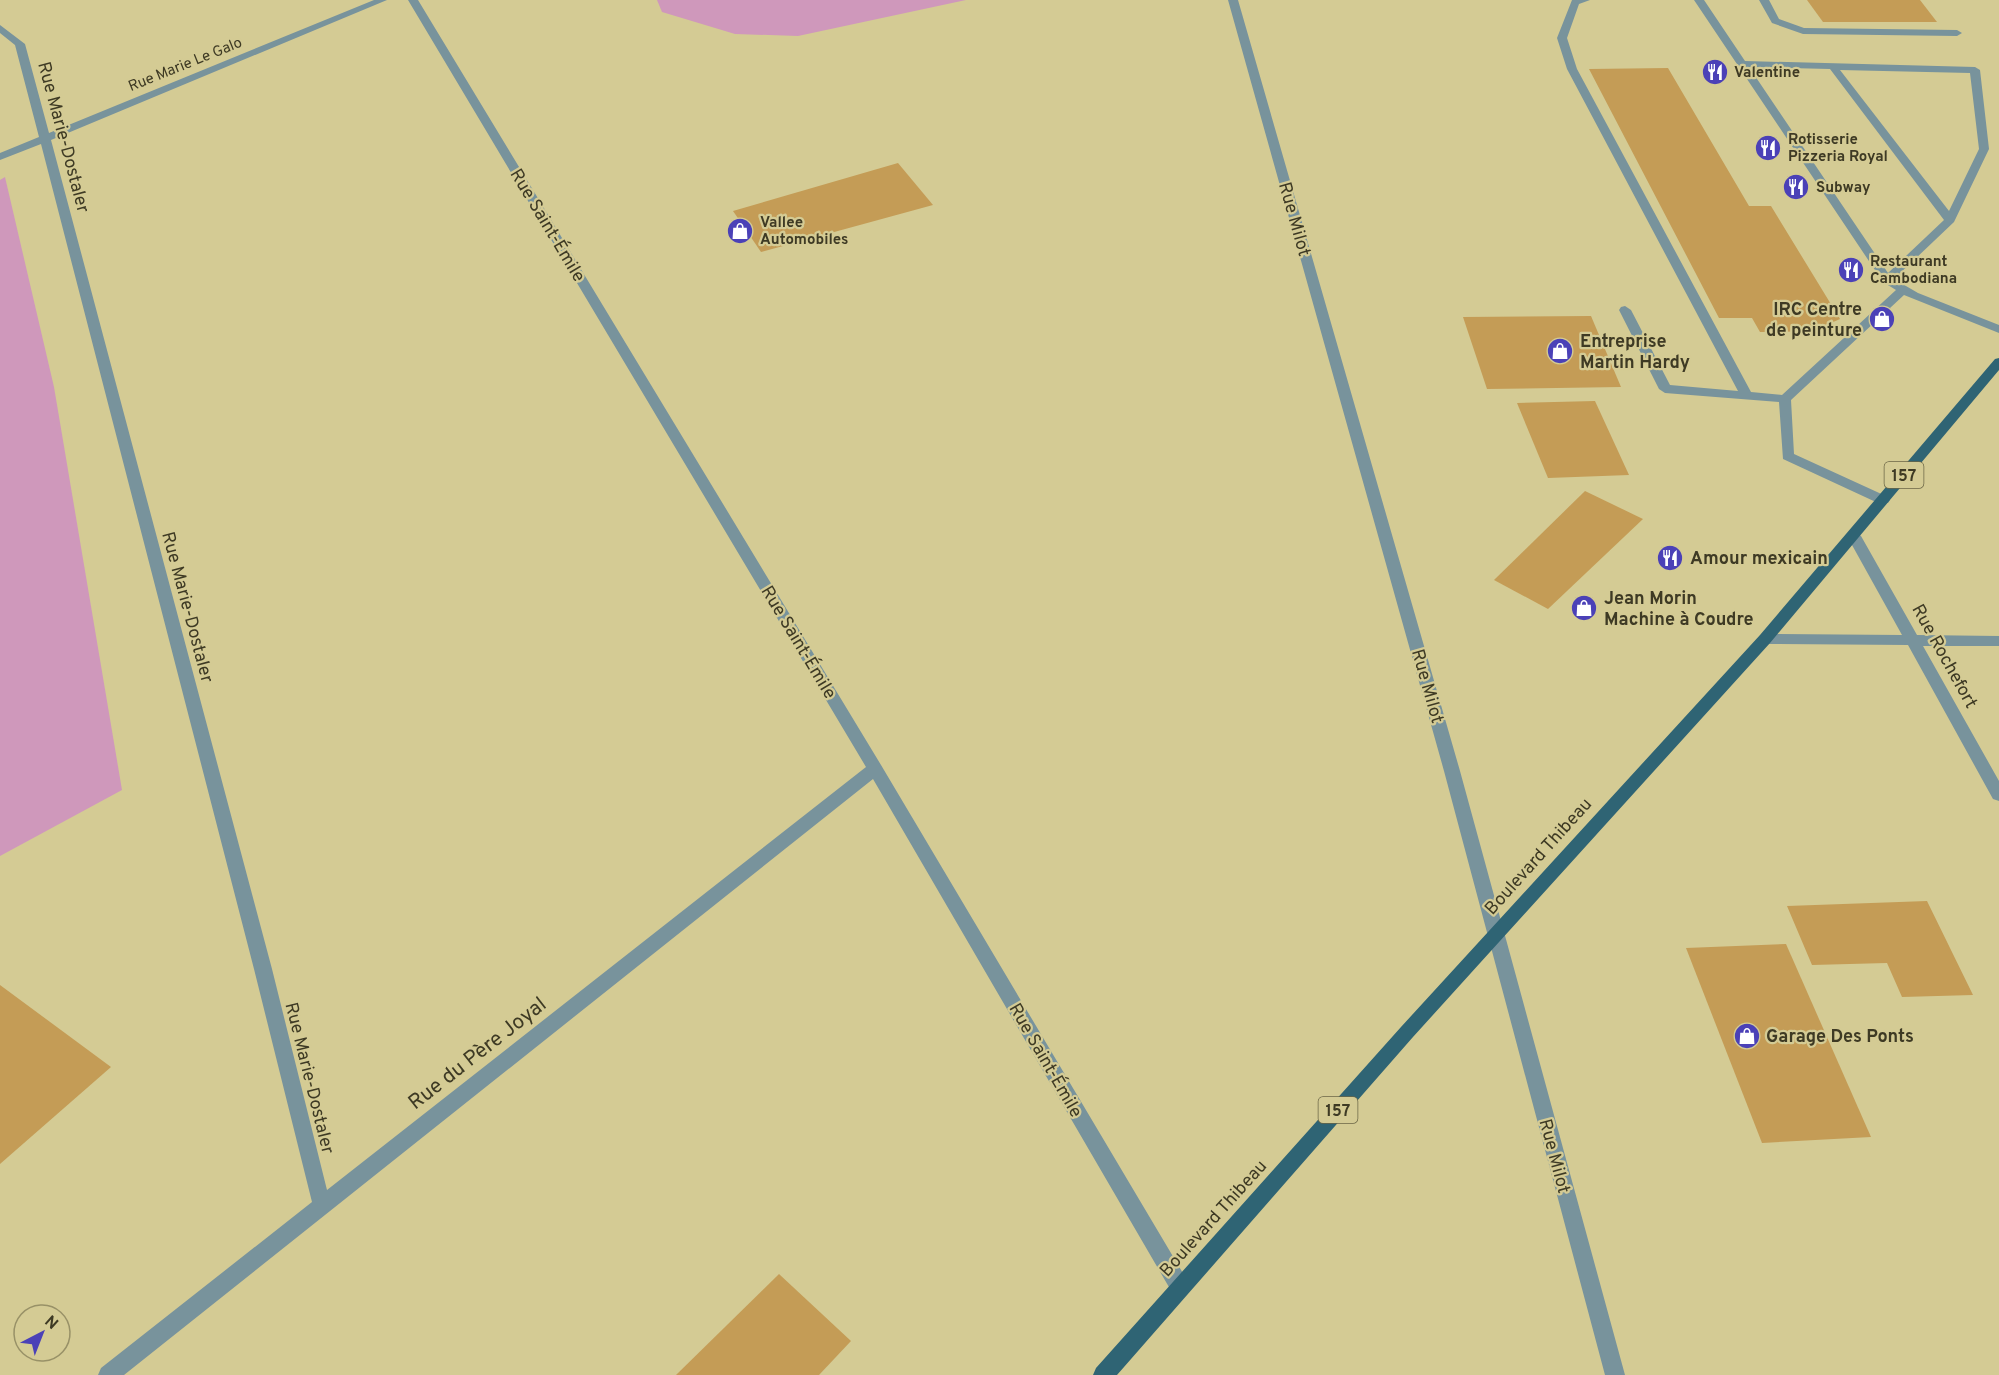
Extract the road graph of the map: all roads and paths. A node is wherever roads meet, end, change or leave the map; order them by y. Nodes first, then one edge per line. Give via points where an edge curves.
1 (382, 0) edge
2 (413, 0) edge
3 (1233, 0) edge
4 (1585, 0) edge
5 (1699, 0) edge
6 (1764, 0) edge
7 (0, 28) edge
8 (1957, 33) dead end
9 (1742, 64) junction
10 (1833, 67) junction
11 (44, 138) junction
12 (0, 157) edge
13 (1950, 220) junction
14 (1887, 280) junction
15 (1903, 290) junction
16 (1625, 310) dead end
17 (1999, 329) edge
18 (1999, 362) edge
19 (1747, 396) junction
20 (1785, 399) junction
21 (1883, 500) junction
22 (1854, 536) junction
23 (1765, 639) junction
24 (1914, 641) junction
25 (1999, 641) edge
26 (875, 768) junction
27 (1999, 795) edge
28 (1496, 934) junction
29 (322, 1206) junction
30 (1180, 1287) junction
31 (108, 1375) edge
32 (1103, 1375) edge
33 (1615, 1375) edge

1 - 11 street, Rue Marie Le Galo
2 - 26 street, Rue Saint-Émile
3 - 28 street, Rue Milot
4 - 19 street via 1575,2 1562,38 1572,69
5 - 9 street
6 - 8 street via 1775,21 1803,31
7 - 11 street, Rue Marie-Dostaler via 20,44
9 - 10 street
9 - 14 street
10 - 13 street
10 - 13 street via 1976,70 1984,149
11 - 12 street, Rue Marie Le Galo
11 - 29 street, Rue Marie-Dostaler
13 - 14 street
14 - 15 street
15 - 17 street
15 - 20 street
16 - 19 street via 1665,389
18 - 21 main road, Boulevard Thibeau / 157
19 - 20 street
20 - 21 street via 1788,456
21 - 22 main road, Boulevard Thibeau / 157
22 - 23 main road, Boulevard Thibeau / 157
22 - 24 street, Rue Rochefort
23 - 24 street
23 - 28 main road, Boulevard Thibeau / 157
24 - 25 street
24 - 27 street, Rue Rochefort
26 - 29 street, Rue du Père Joyal
26 - 30 street, Rue Saint-Émile
28 - 30 main road, Boulevard Thibeau / 157
28 - 33 street, Rue Milot
29 - 31 street, Rue du Père Joyal
30 - 32 main road, Boulevard Thibeau / 157

